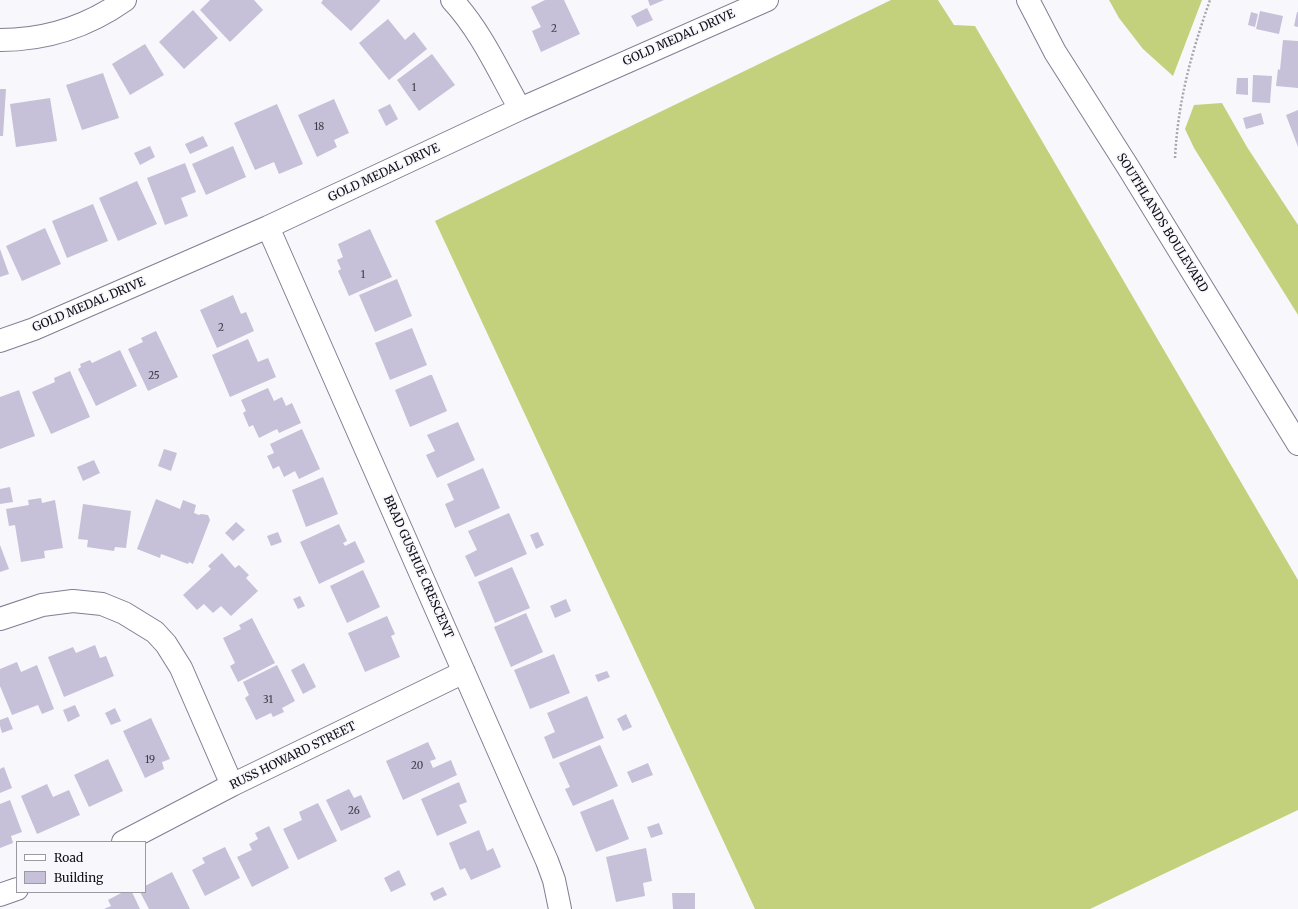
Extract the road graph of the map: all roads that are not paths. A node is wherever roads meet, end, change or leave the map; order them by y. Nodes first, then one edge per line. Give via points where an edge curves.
1 (125, 0) edge
2 (452, 0) edge
3 (1028, 0) edge
4 (758, 2) edge
5 (0, 40) edge
6 (520, 109) junction
7 (268, 227) junction
8 (0, 342) edge
9 (1298, 444) edge
10 (0, 619) edge
11 (464, 672) junction
12 (232, 786) junction
13 (125, 841) edge
14 (16, 889) edge
15 (0, 895) edge
16 (560, 909) edge

1 - 5 street via 106,14 79,26 46,36
2 - 6 street via 466,15
3 - 9 street, SOUTHLANDS BOULEVARD via 1055,52
4 - 6 street, GOLD MEDAL DRIVE
6 - 7 street, GOLD MEDAL DRIVE
7 - 8 street, GOLD MEDAL DRIVE
7 - 11 street, BRAD GUSHUE CRESCENT
10 - 12 street via 42,605 73,601 102,604 124,613 155,632 181,668
11 - 12 street, RUSS HOWARD STREET
11 - 16 street, BRAD GUSHUE CRESCENT via 547,861
12 - 13 street, RUSS HOWARD STREET
14 - 15 street

